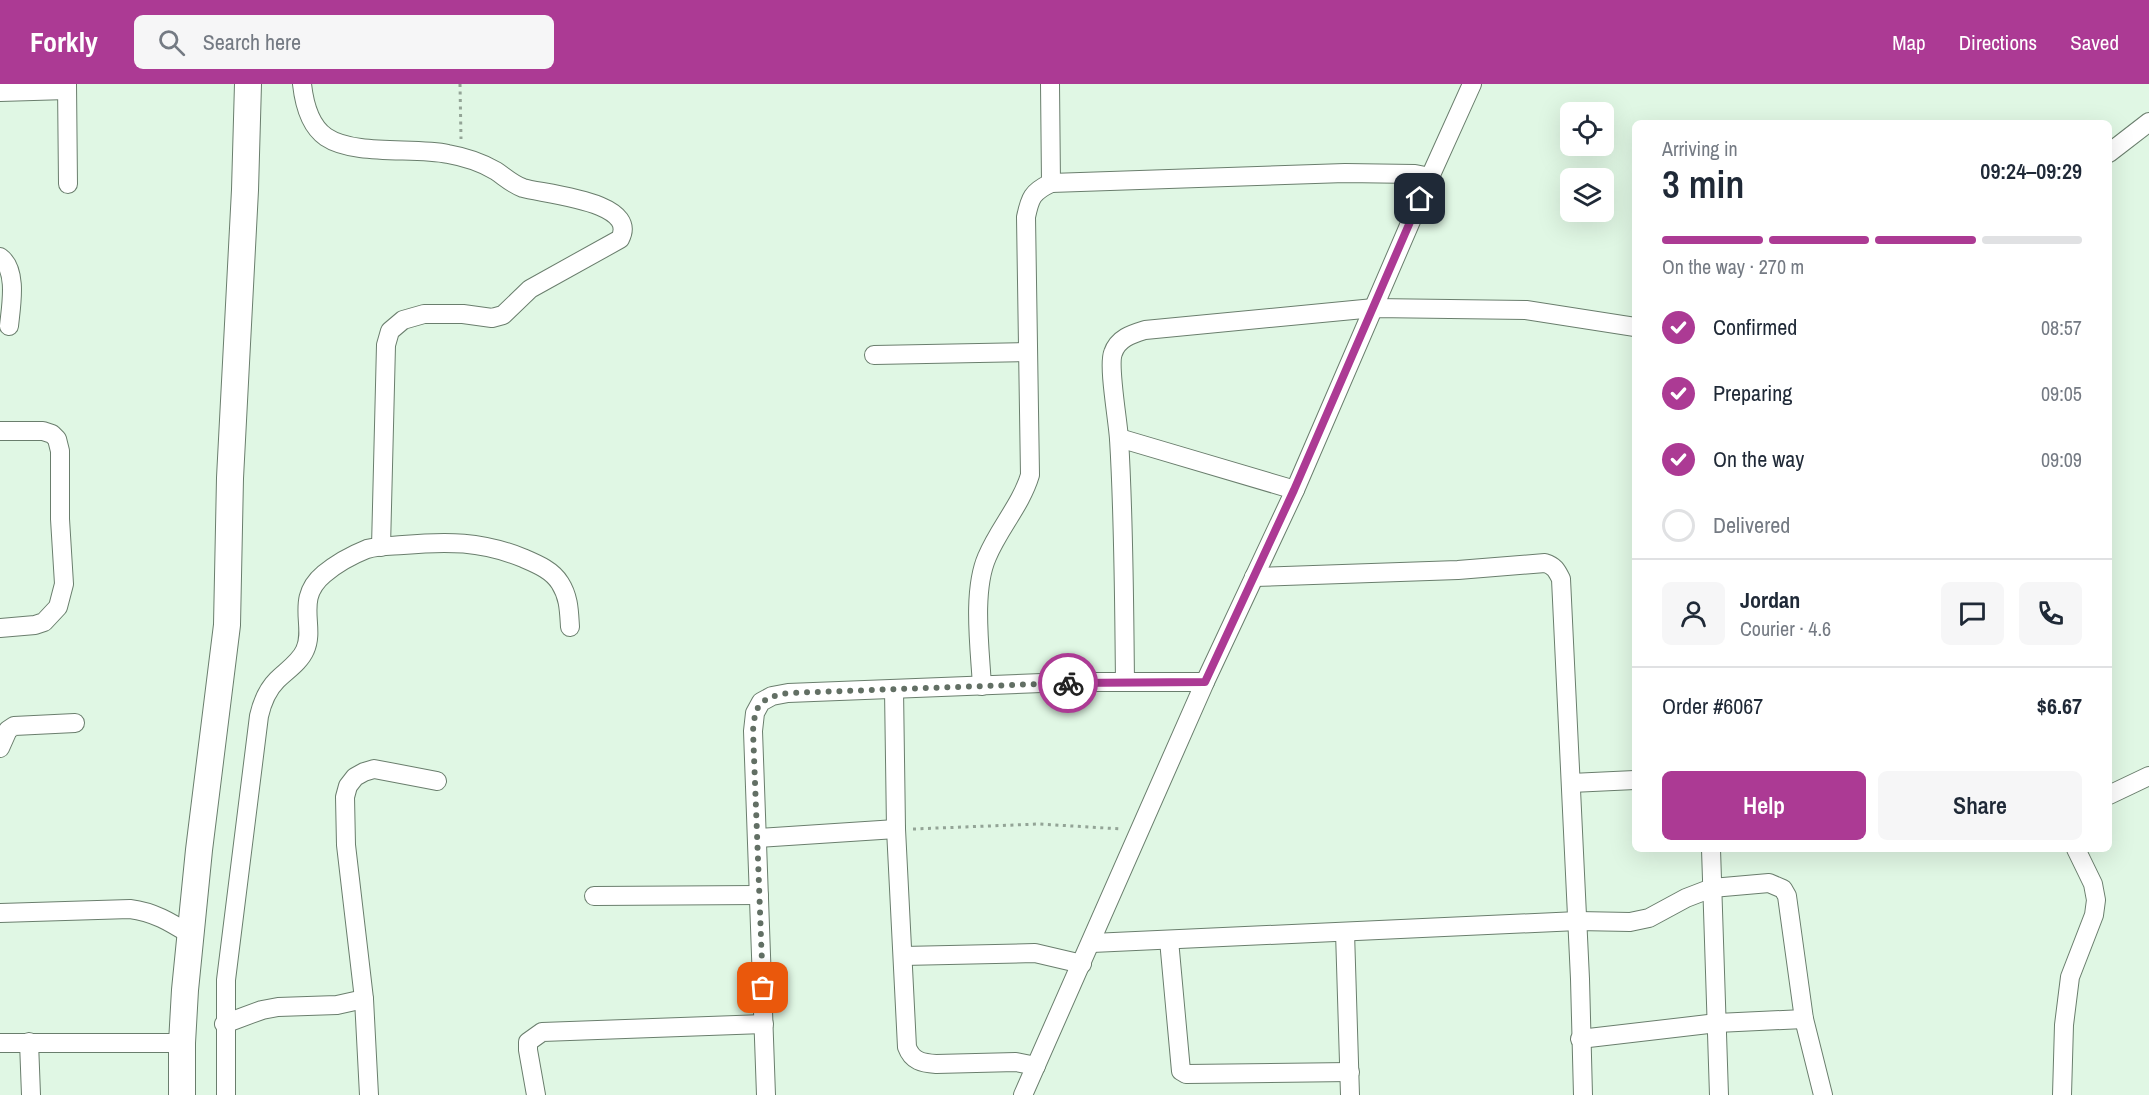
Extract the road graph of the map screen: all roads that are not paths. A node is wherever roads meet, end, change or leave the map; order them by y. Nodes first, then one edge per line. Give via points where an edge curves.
1 (248, 84) edge
2 (302, 84) edge
3 (1050, 84) edge
4 (1473, 84) edge
5 (67, 87) edge
6 (0, 92) edge
7 (2149, 122) edge
8 (2112, 151) edge
9 (1430, 177) junction
10 (1051, 183) junction
11 (68, 184) dead end
12 (0, 257) edge
13 (1374, 308) junction
14 (9, 326) dead end
15 (1632, 327) edge
16 (1028, 352) junction
17 (874, 356) dead end
18 (0, 431) edge
19 (1119, 438) junction
20 (1294, 490) junction
21 (381, 546) junction
22 (1254, 577) junction
23 (570, 627) dead end
24 (0, 628) edge
25 (1125, 681) junction
26 (1205, 682) junction
27 (982, 686) junction
28 (894, 689) junction
29 (75, 723) dead end
30 (0, 748) edge
31 (2149, 776) edge
32 (1632, 780) edge
33 (437, 781) dead end
34 (1571, 783) junction
35 (2112, 794) edge
36 (896, 829) junction
37 (757, 838) junction
38 (1711, 852) edge
39 (2077, 852) edge
40 (1712, 888) junction
41 (759, 895) junction
42 (594, 896) dead end
43 (0, 913) edge
44 (1578, 921) junction
45 (1345, 932) junction
46 (191, 935) junction
47 (1168, 940) junction
48 (1092, 943) junction
49 (903, 956) junction
50 (1082, 964) junction
51 (363, 999) junction
52 (1804, 1019) junction
53 (1717, 1023) junction
54 (224, 1024) junction
55 (764, 1024) junction
56 (1580, 1039) junction
57 (28, 1042) junction
58 (0, 1043) edge
59 (182, 1043) junction
60 (1036, 1066) junction
61 (1350, 1072) junction
62 (31, 1095) edge
63 (182, 1095) edge
64 (226, 1095) edge
65 (369, 1095) edge
66 (517, 1095) edge
67 (536, 1095) edge
68 (766, 1095) edge
69 (1023, 1095) edge
70 (1350, 1095) edge
71 (1583, 1095) edge
72 (1719, 1095) edge
73 (1823, 1095) edge
74 (2062, 1095) edge

1 - 46 street via 226,625
2 - 21 street via 309,113 327,138 370,148 432,151 462,157 522,187 590,202 620,219 623,225 620,238 530,289 503,315 492,318 424,314 403,320 390,331 386,345
3 - 10 street
4 - 9 street
5 - 6 street
5 - 11 street
7 - 8 street
9 - 10 street via 1344,173
9 - 13 street
10 - 16 street via 1034,194 1026,217
12 - 14 street via 10,276
13 - 15 street via 1526,309
13 - 19 street via 1145,330 1129,335 1112,354
13 - 20 street
16 - 17 street
16 - 27 street via 1030,475 982,572
18 - 24 street via 44,431 57,439 64,584 58,607 44,622
19 - 20 street
19 - 25 street
20 - 22 street
21 - 23 street via 462,542 499,548 548,570 560,582 568,600
21 - 54 street via 349,558 322,575 310,591 307,605 306,650 275,682 263,701 229,948
22 - 26 street
22 - 34 street via 1551,564 1562,579
25 - 26 street
25 - 27 street
26 - 48 street
27 - 28 street
28 - 36 street
28 - 37 street via 788,693 761,702 753,731
29 - 30 street via 14,726
31 - 35 street
32 - 34 street
33 - 51 street via 374,769 348,786 346,845
34 - 44 street
36 - 37 street
36 - 49 street
37 - 41 street
38 - 40 street
39 - 74 street via 2096,900 2070,977
40 - 44 street via 1649,918 1630,922
40 - 52 street via 1770,884 1783,889
40 - 53 street
41 - 42 street
41 - 55 street
43 - 46 street via 130,909 150,912
44 - 45 street
44 - 56 street
45 - 47 street
45 - 61 street
46 - 59 street
47 - 48 street
47 - 61 street via 1181,1071
48 - 50 street
49 - 50 street via 1035,952
49 - 60 street via 910,1055 936,1064 1016,1062
50 - 60 street
51 - 54 street via 337,1005 278,1007
51 - 65 street
52 - 53 street
52 - 73 street
53 - 56 street
53 - 72 street
54 - 64 street
55 - 67 street via 542,1032 528,1042
55 - 68 street
56 - 71 street
57 - 58 street
57 - 59 street
57 - 62 street
59 - 63 street
60 - 69 street
61 - 70 street
66 - 67 street

